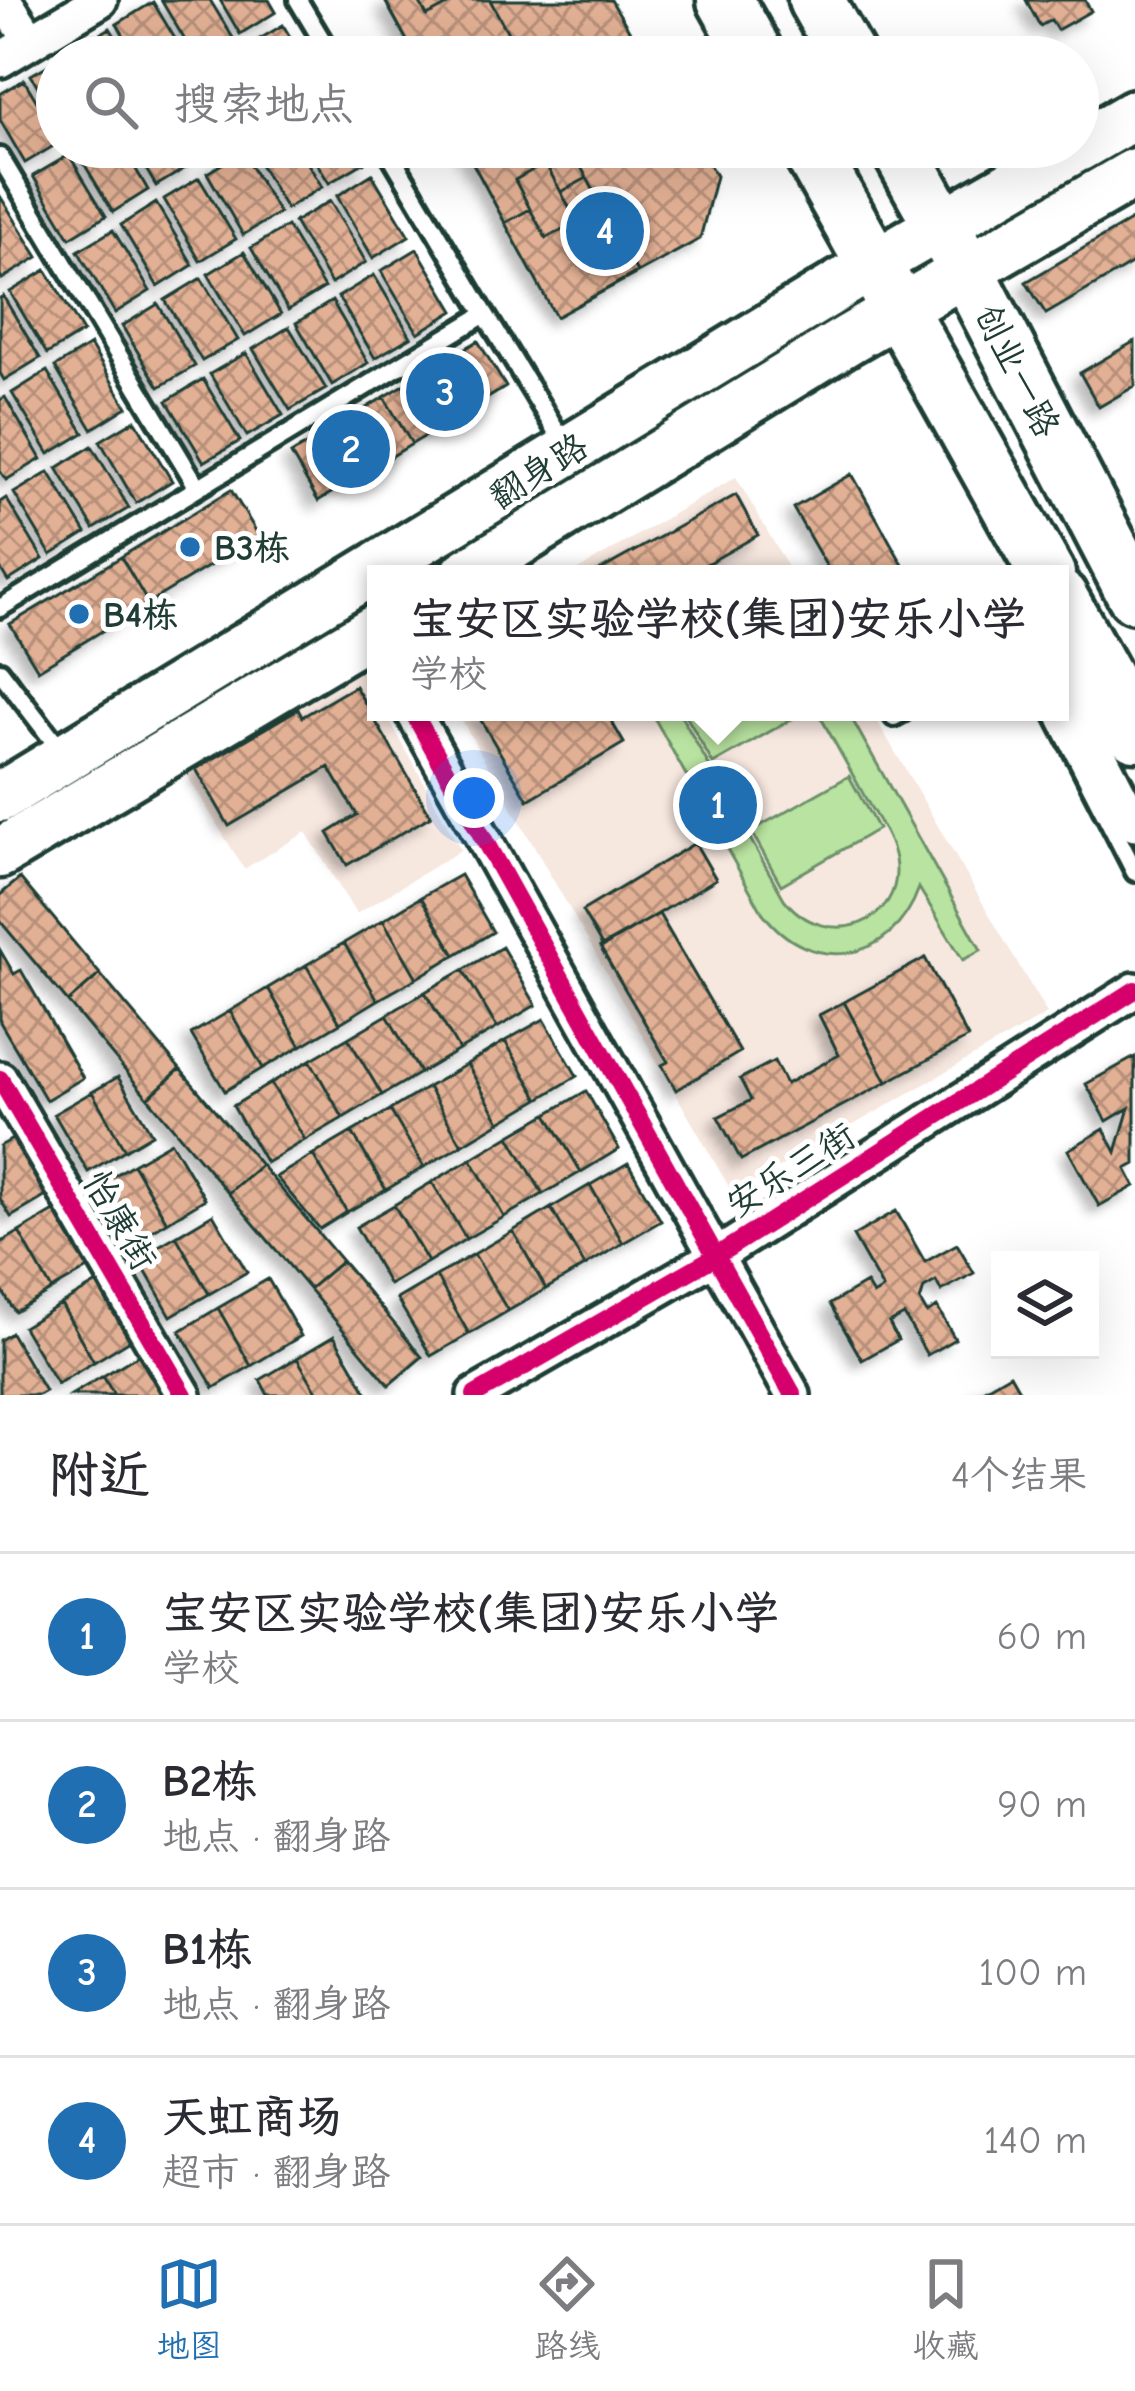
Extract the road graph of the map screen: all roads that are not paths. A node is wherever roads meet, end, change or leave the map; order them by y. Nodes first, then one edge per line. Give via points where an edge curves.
1 (4, 0) edge
2 (100, 0) edge
3 (298, 0) edge
4 (725, 0) edge
5 (816, 0) edge
6 (39, 36) edge
7 (319, 36) edge
8 (745, 36) edge
9 (836, 36) edge
10 (36, 38) edge
11 (31, 41) junction
12 (0, 60) edge
13 (1135, 114) edge
14 (1099, 135) edge
15 (0, 157) edge
16 (398, 168) edge
17 (820, 168) edge
18 (909, 168) edge
19 (1040, 168) edge
20 (1135, 172) edge
21 (940, 224) junction
22 (967, 272) junction
23 (886, 286) junction
24 (485, 314) junction
25 (962, 419) junction
26 (569, 452) junction
27 (198, 488) junction
28 (383, 565) edge
29 (479, 565) edge
30 (1019, 565) edge
31 (1042, 565) edge
32 (367, 575) edge
33 (1135, 595) edge
34 (0, 608) edge
35 (1069, 620) edge
36 (367, 640) edge
37 (0, 671) edge
38 (1101, 696) edge
39 (418, 721) edge
40 (1058, 721) edge
41 (65, 758) junction
42 (0, 797) edge
43 (1135, 824) edge
44 (0, 854) edge
45 (1135, 872) edge
46 (1135, 991) edge
47 (0, 1079) edge
48 (716, 1256) junction
49 (184, 1395) edge
50 (476, 1395) edge
51 (793, 1395) edge

1 - 11 street
2 - 6 street
3 - 7 lane
4 - 8 main road
5 - 9 main road
10 - 11 street
11 - 12 street
13 - 14 main road, 翻身路
15 - 27 lane
16 - 24 lane
17 - 23 main road, 创业一路
18 - 21 main road, 创业一路
19 - 21 main road, 翻身路
20 - 22 main road, 翻身路
21 - 22 main road, 创业一路
21 - 23 main road, 翻身路
22 - 23 main road, 翻身路
22 - 33 main road, 创业一路
23 - 25 main road, 创业一路
23 - 26 main road, 翻身路
23 - 29 main road, 翻身路
24 - 26 lane
24 - 27 lane
25 - 30 street
25 - 31 main road, 创业一路
26 - 28 main road, 翻身路
27 - 34 lane
32 - 41 main road, 翻身路
35 - 38 main road
36 - 44 main road
37 - 41 lane
38 - 43 street via 1080,718
39 - 48 street
40 - 45 lane
41 - 42 main road, 翻身路
46 - 48 street, 安乐三街
47 - 49 street, 怡康街
48 - 50 street, 安乐三街
48 - 51 street

